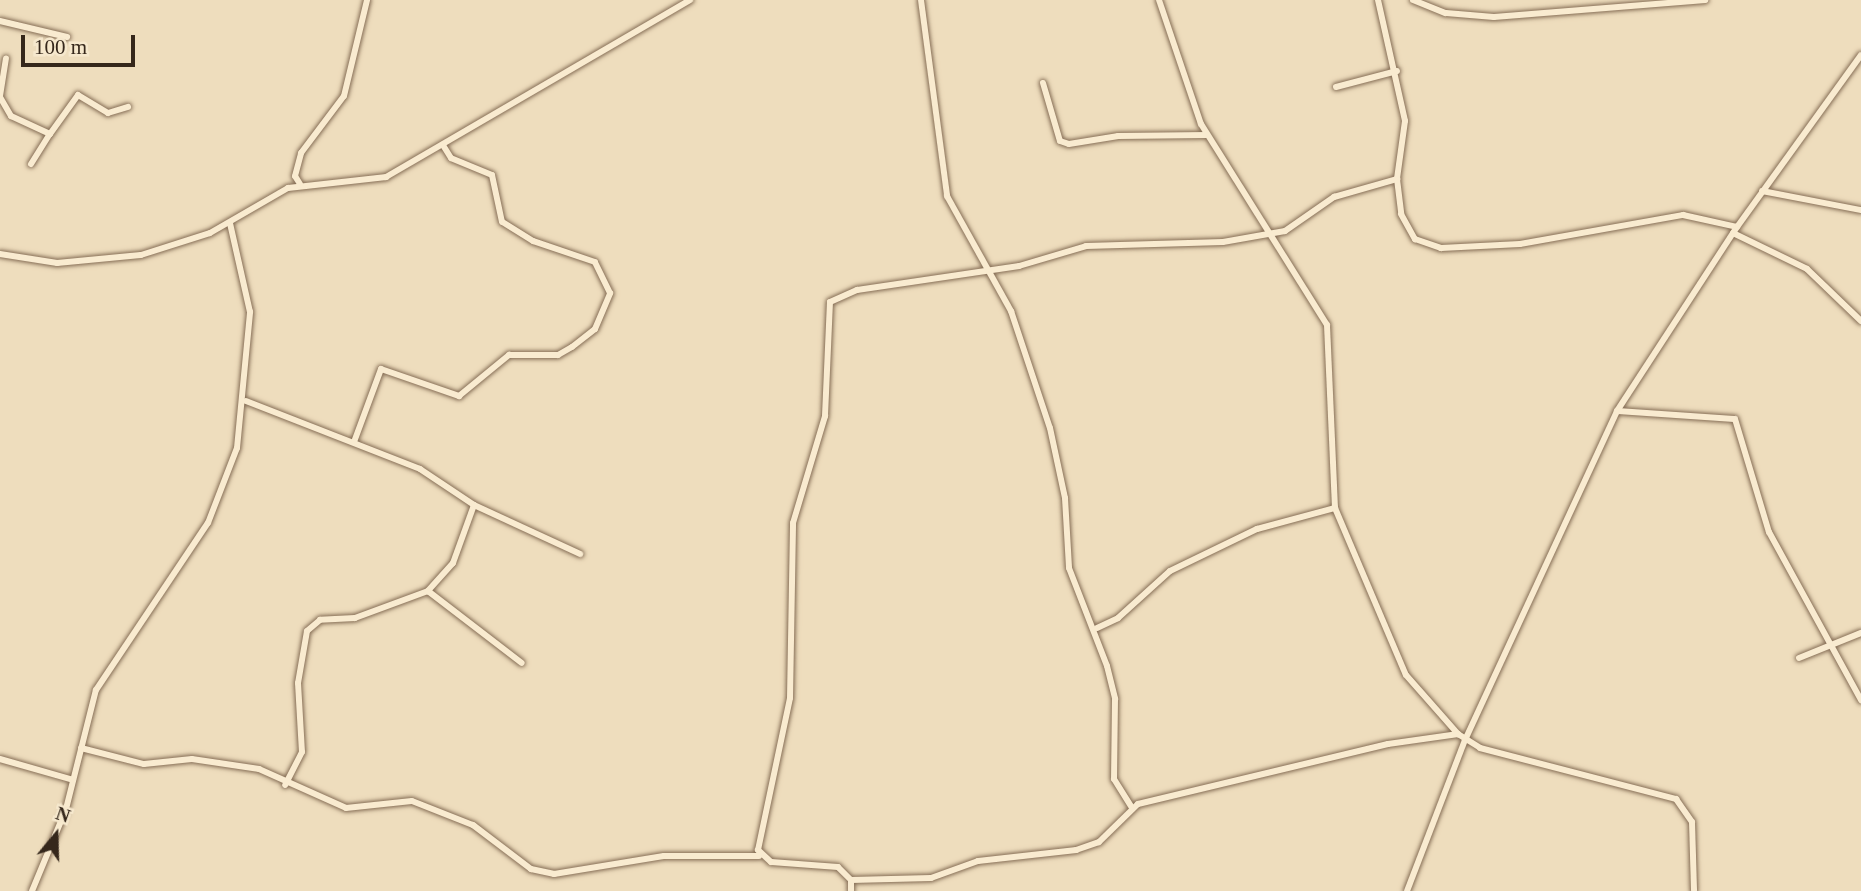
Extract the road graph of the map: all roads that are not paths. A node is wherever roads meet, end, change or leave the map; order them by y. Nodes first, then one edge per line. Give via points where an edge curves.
1 (367, 0) edge
2 (690, 0) edge
3 (921, 0) edge
4 (1159, 0) edge
5 (1379, 0) edge
6 (1413, 0) edge
7 (1706, 0) edge
8 (0, 21) edge
9 (67, 37) dead end
10 (1861, 55) edge
11 (6, 58) dead end
12 (1398, 71) junction
13 (1043, 83) dead end
14 (1336, 87) dead end
15 (0, 97) edge
16 (128, 107) dead end
17 (50, 134) junction
18 (1208, 135) junction
19 (443, 145) junction
20 (31, 164) dead end
21 (1397, 179) junction
22 (300, 184) junction
23 (1762, 191) junction
24 (1861, 210) edge
25 (230, 223) junction
26 (1735, 230) junction
27 (1273, 233) junction
28 (0, 254) edge
29 (986, 267) junction
30 (1861, 321) edge
31 (246, 401) junction
32 (1617, 411) junction
33 (354, 442) junction
34 (474, 505) junction
35 (1335, 509) junction
36 (580, 554) dead end
37 (428, 591) junction
38 (1097, 628) junction
39 (1861, 632) edge
40 (1831, 648) junction
41 (1799, 658) dead end
42 (522, 663) dead end
43 (1861, 701) edge
44 (1458, 734) junction
45 (1465, 740) junction
46 (81, 748) junction
47 (0, 759) edge
48 (73, 780) junction
49 (285, 785) junction
50 (1131, 806) junction
51 (759, 856) junction
52 (851, 886) edge
53 (32, 891) edge
54 (1407, 891) edge
55 (1694, 891) edge

1 - 22 street via 344,96 301,153 295,176
2 - 19 street
3 - 29 street via 947,196
4 - 18 street
5 - 12 street
6 - 7 street via 1446,13 1494,17
8 - 9 street
10 - 23 street
11 - 15 street
12 - 14 street
12 - 21 street via 1405,121
13 - 18 street via 1060,141 1069,144 1118,136
15 - 17 street via 11,116
16 - 17 street via 107,113 78,95
17 - 20 street
18 - 27 street
19 - 22 street via 386,177
19 - 33 street via 451,158 492,175 502,222 533,240 595,262 610,293 595,329 572,347 558,355 509,355 459,396 381,369
21 - 26 street via 1408,234 1441,248 1541,241 1683,215
21 - 27 street via 1334,197 1303,223
22 - 25 street
23 - 24 street
23 - 26 street
25 - 28 street via 173,246 95,263
25 - 31 street via 250,312
26 - 30 street via 1807,269
26 - 32 street
27 - 29 street via 1223,243 1087,246 1019,266
27 - 35 street via 1327,325
29 - 38 street via 1011,311 1050,428 1065,498 1074,590
29 - 51 street via 857,290 825,310 825,416 793,523 790,698 763,808
31 - 33 street
31 - 46 street via 237,448 208,523 104,673
32 - 40 street via 1735,419 1762,516
32 - 45 street
33 - 34 street via 428,473
34 - 36 street
34 - 37 street via 453,563
35 - 38 street via 1257,529 1170,571 1118,618
35 - 44 street via 1406,675
37 - 42 street
37 - 49 street via 355,618 320,620 307,631 298,683 302,752
38 - 50 street via 1115,699 1114,779
39 - 40 street
40 - 41 street
40 - 43 street
44 - 45 street
44 - 50 street via 1388,744
45 - 54 street
45 - 55 street via 1516,761 1676,799 1692,822
46 - 48 street
46 - 49 street via 144,764 228,762 258,769
47 - 48 street
48 - 53 street
49 - 51 street via 346,808 412,801 473,825 531,869 555,874 664,856
50 - 52 street via 1109,835 1076,850 978,861 931,878 865,881
51 - 52 street via 828,864

